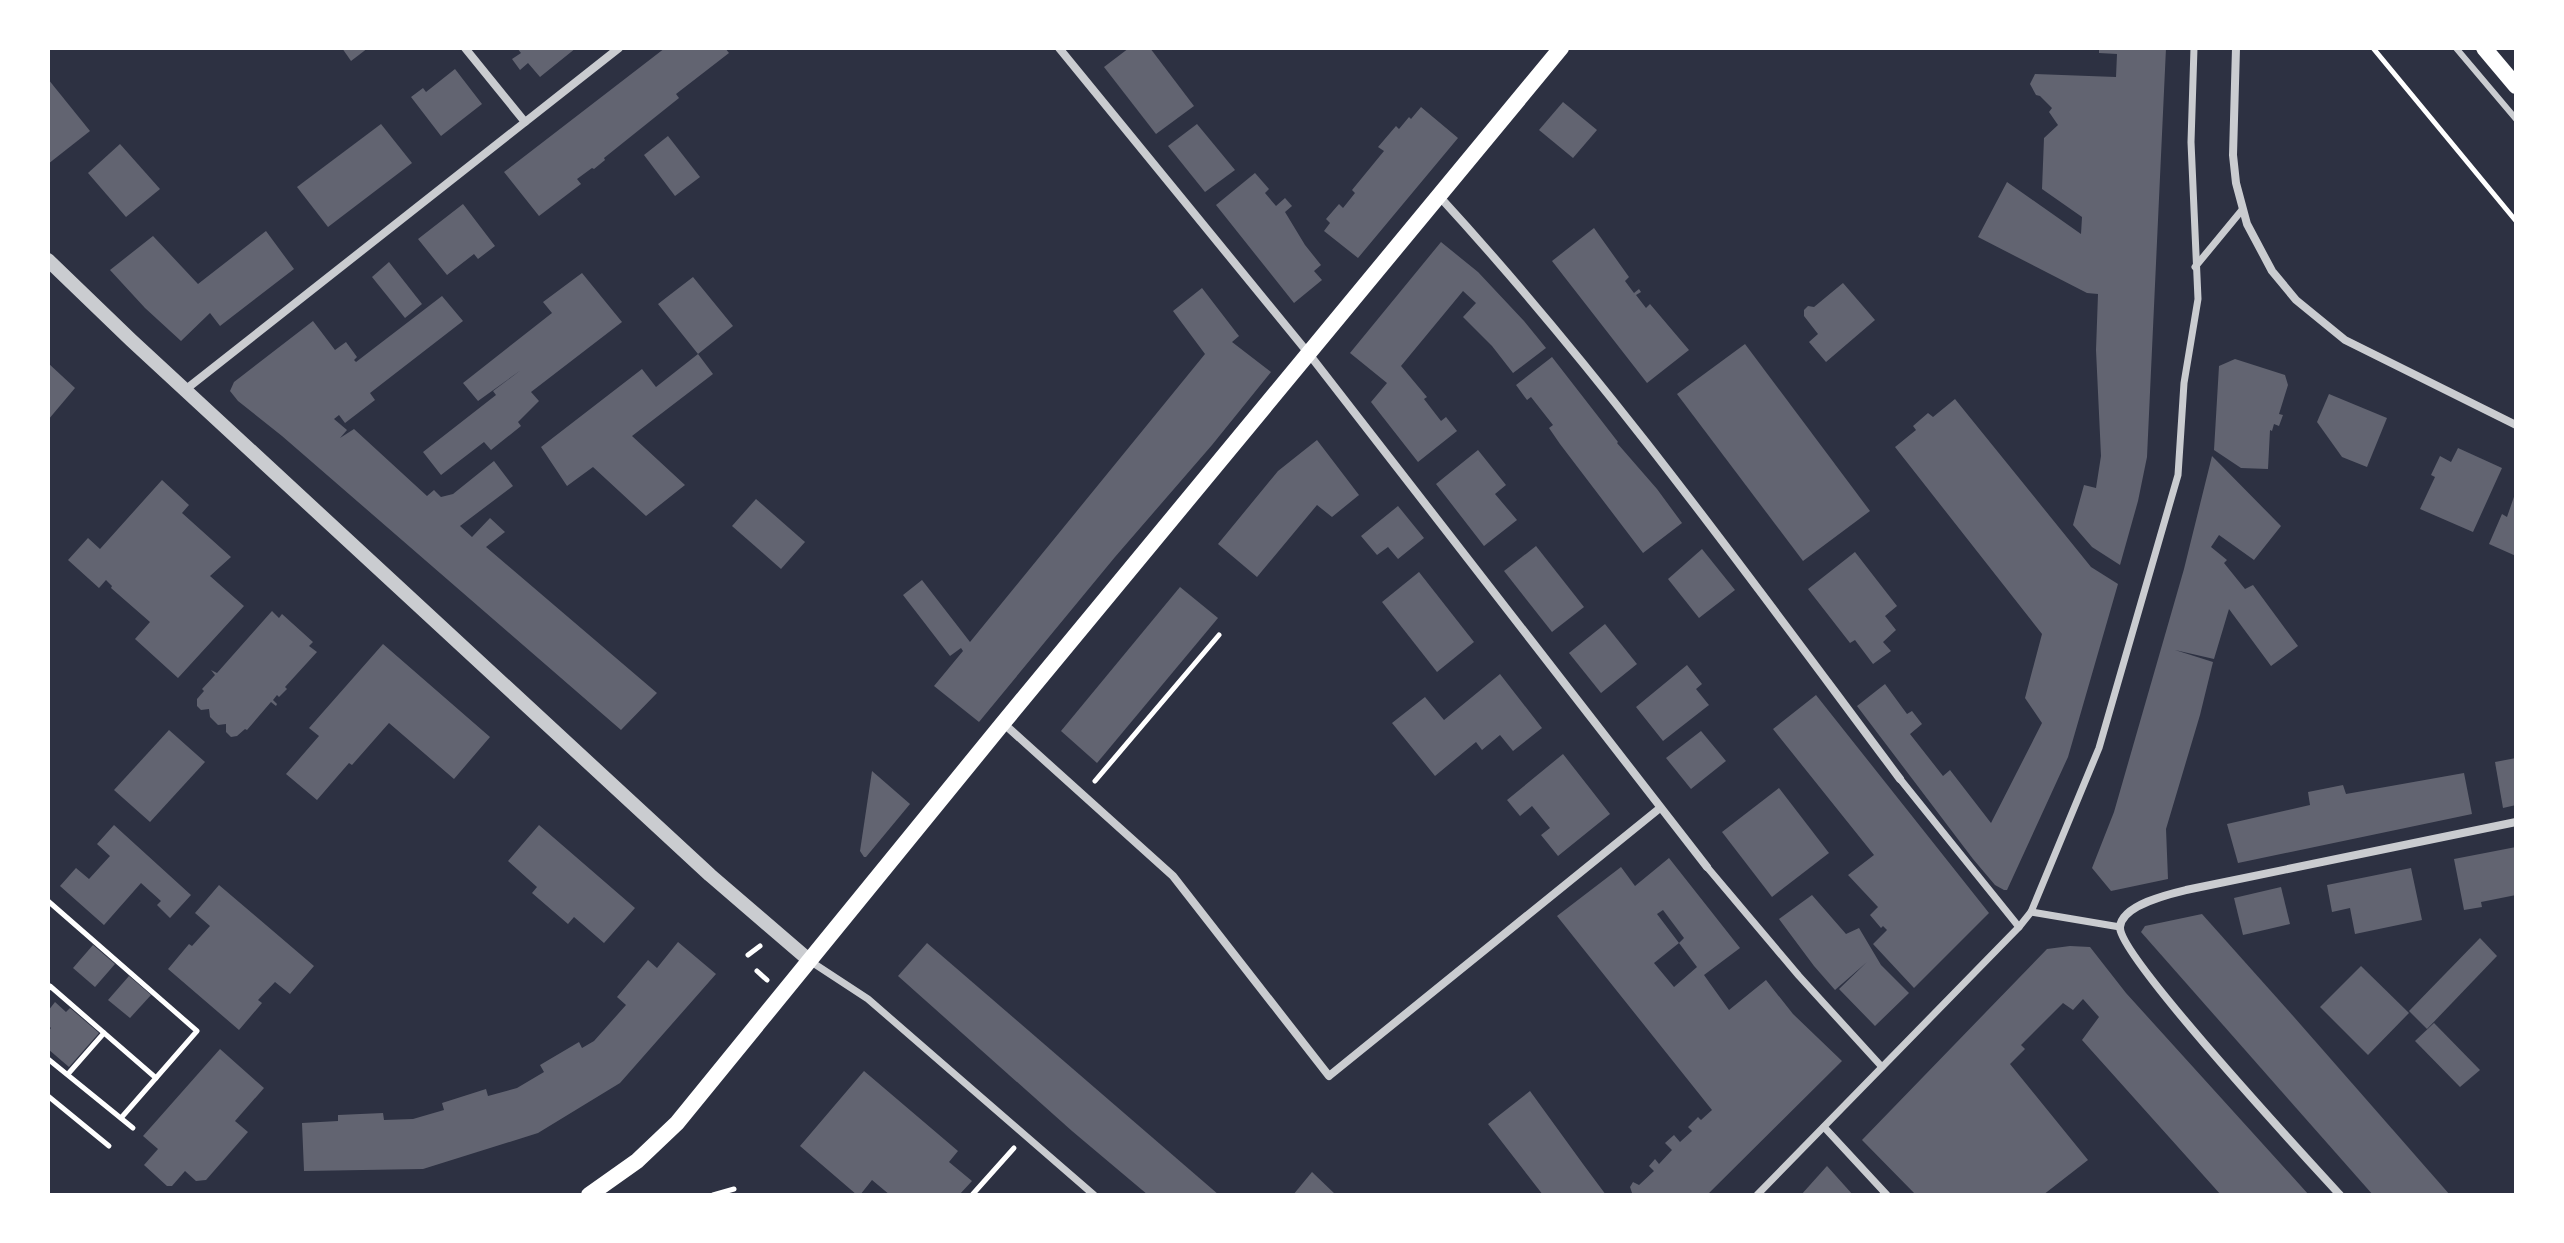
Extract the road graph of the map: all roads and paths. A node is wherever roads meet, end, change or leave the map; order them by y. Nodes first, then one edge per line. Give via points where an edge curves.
1 (465, 48) edge
2 (619, 48) edge
3 (1059, 48) edge
4 (1561, 48) edge
5 (2194, 48) edge
6 (2236, 48) edge
7 (2373, 48) edge
8 (2456, 48) edge
9 (2484, 48) edge
10 (2516, 86) edge
11 (2516, 119) edge
12 (525, 122) junction
13 (1439, 196) junction
14 (2242, 210) junction
15 (2516, 221) edge
16 (48, 260) edge
17 (2195, 267) junction
18 (1309, 354) junction
19 (185, 390) junction
20 (2516, 425) edge
21 (1219, 635) dead end
22 (1003, 723) junction
23 (1900, 779) joint
24 (1084, 796) junction
25 (1660, 808) junction
26 (2516, 822) edge
27 (1707, 867) joint
28 (48, 901) edge
29 (2031, 912) junction
30 (2019, 927) junction
31 (2120, 927) junction
32 (810, 961) junction
33 (48, 989) edge
34 (104, 1033) junction
35 (48, 1059) edge
36 (1882, 1067) junction
37 (68, 1075) junction
38 (156, 1078) junction
39 (48, 1096) edge
40 (121, 1118) junction
41 (1824, 1127) junction
42 (133, 1128) dead end
43 (1025, 1136) junction
44 (109, 1146) dead end
45 (734, 1189) dead end
46 (589, 1195) edge
47 (713, 1195) edge
48 (972, 1195) edge
49 (1094, 1195) edge
50 (1757, 1195) edge
51 (1887, 1195) edge
52 (2340, 1195) edge

1 - 12 street
2 - 12 street
3 - 18 street
4 - 13 main road
5 - 17 street
6 - 14 street via 2233,155
7 - 15 path
8 - 11 lane
9 - 10 main road
12 - 19 street
13 - 18 main road
13 - 23 street via 1507,270 1677,481
14 - 17 street
14 - 20 street via 2272,271 2334,333
16 - 19 street
17 - 29 street via 2198,299 2184,383 2178,475 2168,517 2099,748
18 - 22 main road
18 - 25 street
19 - 32 street
21 - 24 path
22 - 24 street
22 - 32 main road
23 - 30 street
24 - 25 street via 1173,876 1329,1076
25 - 27 street
26 - 31 street via 2186,890 2142,904
27 - 36 street
28 - 38 path via 197,1031
29 - 30 street
29 - 31 street
30 - 36 street
31 - 52 street via 2125,943 2194,1032
32 - 43 street via 868,999
32 - 46 main road via 677,1123 637,1161
33 - 34 path
34 - 37 path
34 - 38 path
35 - 37 path
36 - 41 street
37 - 40 path
38 - 40 path
39 - 44 path
40 - 42 path
41 - 50 street
41 - 51 street
43 - 48 path
43 - 49 street
45 - 47 path

